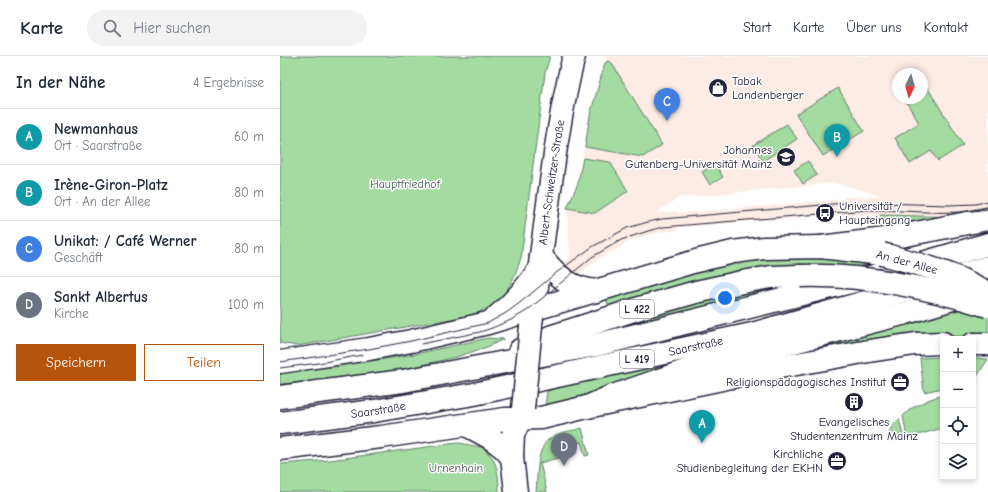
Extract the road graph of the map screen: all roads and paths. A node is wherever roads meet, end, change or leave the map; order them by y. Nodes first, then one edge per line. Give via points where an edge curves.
1 (574, 56) edge
2 (988, 219) edge
3 (988, 244) edge
4 (821, 247) junction
5 (540, 263) junction
6 (988, 267) edge
7 (988, 288) edge
8 (597, 291) junction
9 (988, 293) edge
10 (988, 306) edge
11 (532, 318) junction
12 (488, 323) junction
13 (940, 343) edge
14 (976, 344) edge
15 (988, 344) edge
16 (280, 362) edge
17 (481, 366) junction
18 (280, 397) edge
19 (588, 406) junction
20 (521, 414) junction
21 (280, 423) edge
22 (466, 425) junction
23 (280, 449) edge
24 (512, 457) junction
25 (516, 492) edge

1 - 5 main road, Albert-Schweitzer-Straße via 552,168
2 - 4 main road via 885,239
3 - 17 main road, Saarstraße / L 419 via 895,272 596,345
4 - 8 main road via 764,248 733,252 696,260
4 - 9 main road, An der Allee, bridge via 882,254 926,266
5 - 8 main road via 572,285
5 - 11 main road, Albert-Schweitzer-Straße
5 - 12 main road via 528,286 516,300
6 - 21 main road, Saarstraße / L 419 via 752,334 474,394 374,411
7 - 19 main road, L 419 via 906,313 697,367
8 - 11 main road
10 - 17 main road, L 422, bridge via 936,291 891,282 821,275 771,277 696,292 651,305 550,337
11 - 12 main road
11 - 20 main road, Albert-Schweitzer-Straße, bridge
12 - 16 main road via 369,349
13 - 19 main road via 916,344 780,367
14 - 15 main road
17 - 18 main road, Saarstraße / L 419 via 403,381
19 - 20 main road via 541,418
20 - 22 main road
20 - 24 main road via 513,435
20 - 25 main road via 527,434 525,458
22 - 23 main road
22 - 24 main road via 498,442
24 - 25 main road

